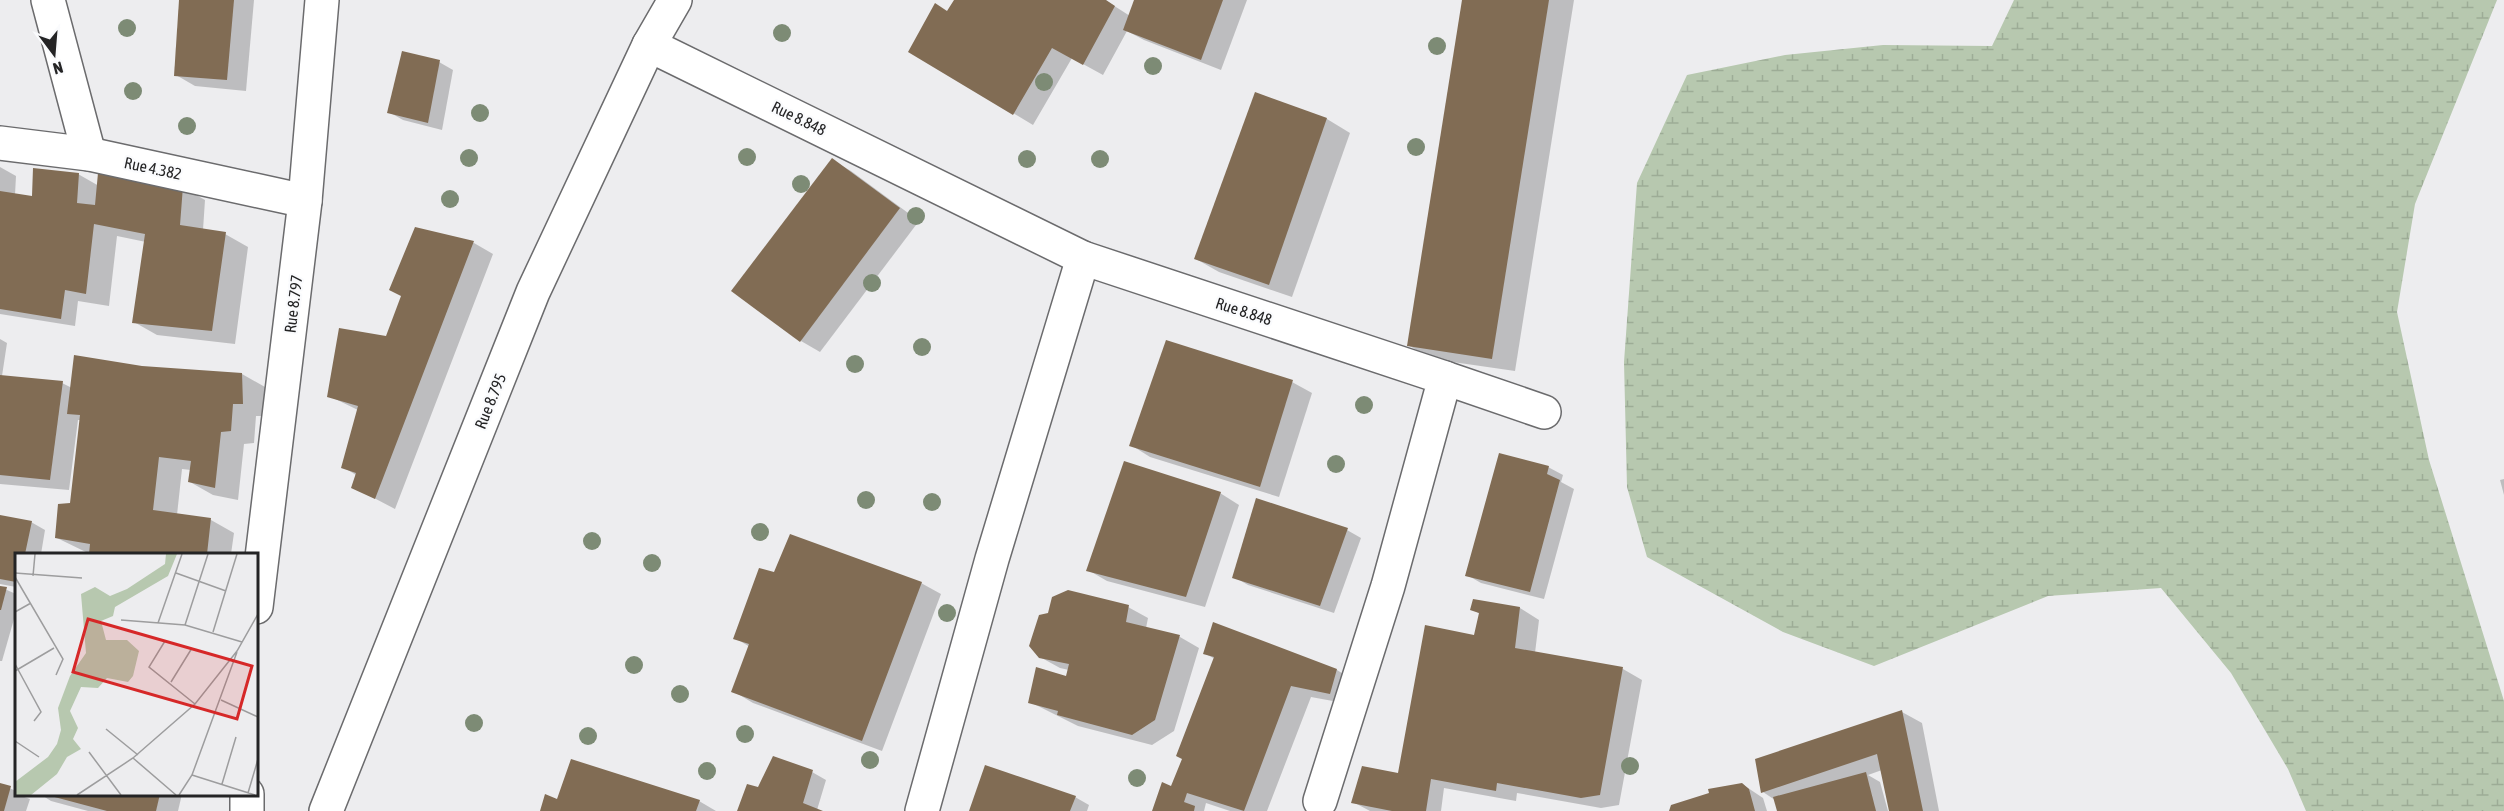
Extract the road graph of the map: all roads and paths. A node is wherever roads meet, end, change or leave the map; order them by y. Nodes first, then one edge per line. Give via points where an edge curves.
1 (48, 0) edge
2 (322, 0) edge
3 (675, 0) edge
4 (648, 45) junction
5 (0, 143) edge
6 (89, 154) junction
7 (305, 201) junction
8 (1083, 258) junction
9 (1445, 378) junction
10 (1544, 412) dead end
11 (258, 590) edge
12 (1320, 801) dead end
13 (326, 811) edge
14 (922, 811) edge

1 - 6 main road
2 - 7 main road, Rue 8.797
3 - 4 main road, Rue 8.795
4 - 8 main road, Rue 8.848
4 - 13 main road, Rue 8.795 via 534,292
5 - 6 main road, Rue 4.382
6 - 7 main road, Rue 4.382
7 - 11 main road, Rue 8.797
8 - 9 main road, Rue 8.848
8 - 14 main road via 992,559
9 - 10 main road, Rue 8.848
9 - 12 main road via 1388,586

